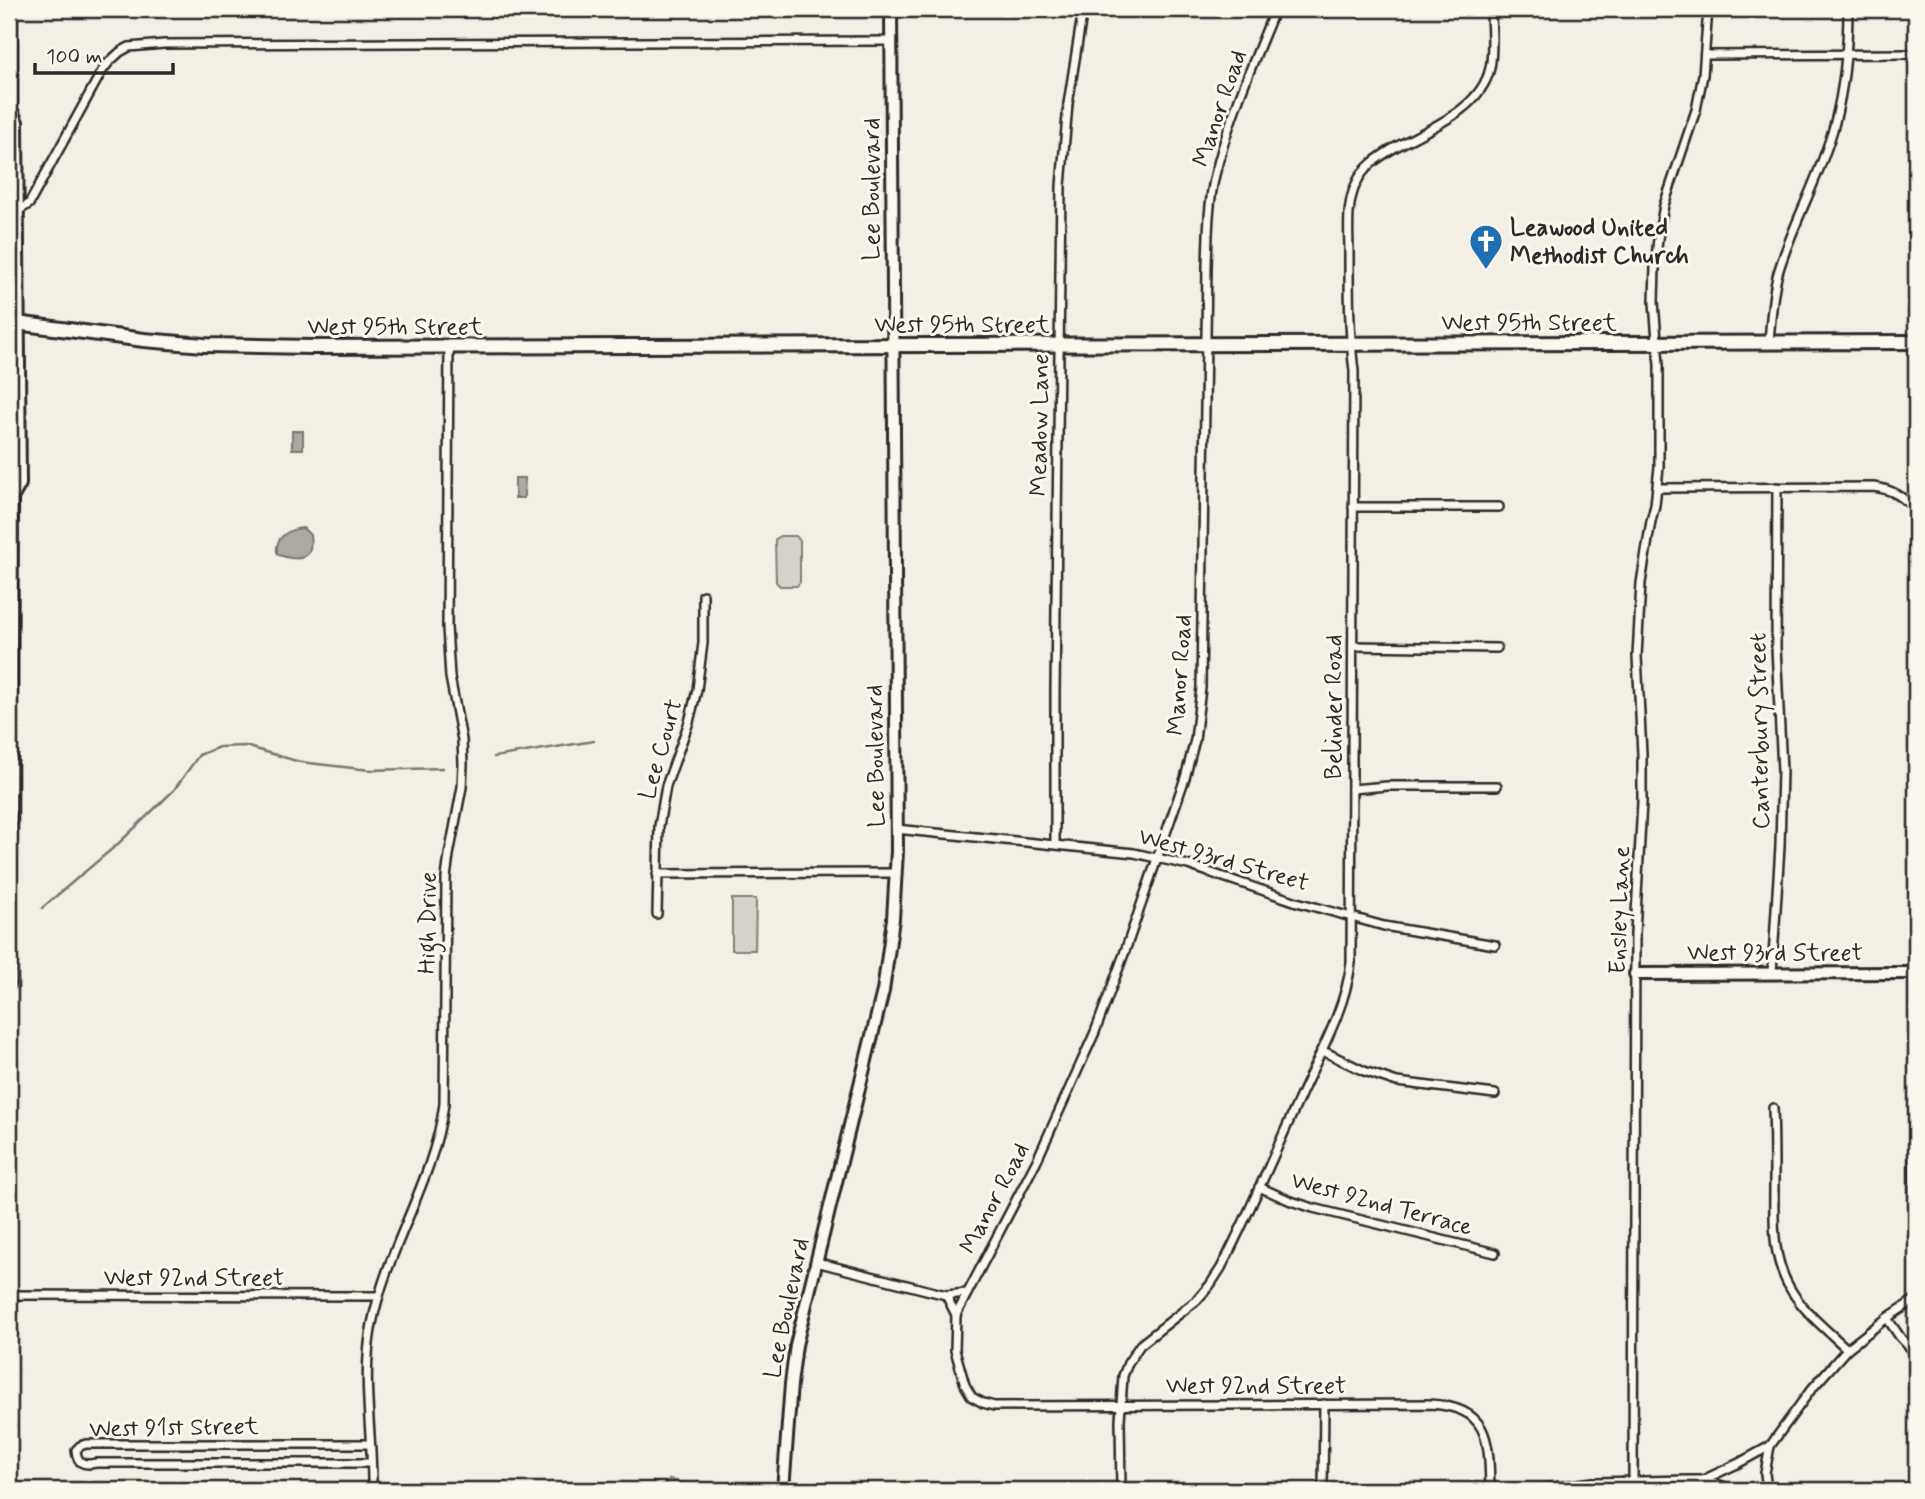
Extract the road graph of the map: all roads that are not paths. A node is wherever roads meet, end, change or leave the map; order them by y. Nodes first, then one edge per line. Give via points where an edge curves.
1 (11, 9) edge
2 (891, 9) edge
3 (1083, 9) edge
4 (1275, 9) edge
5 (1491, 9) edge
6 (1708, 9) edge
7 (1848, 9) edge
8 (891, 41) junction
9 (1847, 54) junction
10 (1916, 54) edge
11 (1706, 55) junction
12 (10, 84) edge
13 (10, 112) edge
14 (13, 211) edge
15 (14, 322) edge
16 (1769, 342) junction
17 (1916, 342) edge
18 (1206, 343) junction
19 (1351, 343) junction
20 (1658, 343) junction
21 (893, 345) junction
22 (1059, 345) junction
23 (449, 347) junction
24 (1777, 487) junction
25 (1657, 488) junction
26 (10, 495) edge
27 (1353, 507) junction
28 (1499, 508) dead end
29 (1916, 511) edge
30 (703, 595) dead end
31 (1353, 646) junction
32 (1497, 648) dead end
33 (1497, 786) dead end
34 (1352, 789) junction
35 (896, 829) junction
36 (1055, 844) junction
37 (1158, 858) junction
38 (896, 873) junction
39 (657, 874) junction
40 (657, 914) dead end
41 (1352, 918) junction
42 (1495, 945) dead end
43 (1772, 973) junction
44 (1916, 973) edge
45 (1635, 974) junction
46 (9, 985) edge
47 (1321, 1051) junction
48 (1495, 1094) dead end
49 (1773, 1108) dead end
50 (1914, 1115) dead end
51 (1259, 1187) junction
52 (1916, 1212) edge
53 (1495, 1253) dead end
54 (816, 1262) junction
55 (967, 1293) junction
56 (9, 1295) edge
57 (946, 1295) junction
58 (379, 1296) junction
59 (1916, 1299) edge
60 (956, 1315) junction
61 (1886, 1318) junction
62 (1847, 1349) junction
63 (1916, 1354) edge
64 (966, 1387) joint
65 (1324, 1404) junction
66 (1121, 1405) junction
67 (370, 1444) junction
68 (1770, 1446) junction
69 (371, 1463) junction
70 (1703, 1480) junction
71 (1633, 1481) junction
72 (372, 1490) edge
73 (783, 1490) edge
74 (1121, 1490) edge
75 (1323, 1490) edge
76 (1490, 1490) edge
77 (1532, 1490) edge
78 (1736, 1490) edge
79 (1767, 1490) edge

1 - 12 street
2 - 8 street, Lee Boulevard
3 - 22 street, Meadow Lane via 1062,167
4 - 18 street, Manor Road via 1214,177
5 - 19 street, Belinder Road via 1489,70 1472,102 1383,154 1355,185 1349,209
6 - 11 street, Ensley Lane
7 - 9 street
8 - 14 street via 129,47 102,71 29,204
8 - 21 street, Lee Boulevard
9 - 10 street
9 - 11 street
9 - 16 street via 1833,129 1779,271
11 - 20 street, Ensley Lane via 1696,110 1664,205 1658,239 1654,302
12 - 13 street
13 - 14 street via 18,122
14 - 15 street
15 - 23 main road, West 95th Street via 204,345
15 - 26 street via 20,484
16 - 17 main road, West 95th Street
16 - 20 main road, West 95th Street
18 - 19 main road, West 95th Street
18 - 22 main road, West 95th Street
18 - 37 street, Manor Road via 1199,717 1185,778
19 - 20 main road, West 95th Street
19 - 27 street, Belinder Road
20 - 25 street, Ensley Lane
21 - 22 main road, West 95th Street
21 - 23 main road, West 95th Street
21 - 35 street, Lee Boulevard
22 - 36 street, Meadow Lane
23 - 58 street, High Drive via 447,639 463,764 446,878 444,1104 438,1137
24 - 25 street
24 - 29 street via 1885,488 1902,496
24 - 43 street, Canterbury Street via 1776,647 1782,771
25 - 45 street, Ensley Lane via 1638,623 1643,802
26 - 46 street
27 - 28 street
27 - 31 street, Belinder Road
30 - 39 street, Lee Court via 698,690 666,786
31 - 32 street
31 - 34 street, Belinder Road
33 - 34 street
34 - 41 street, Belinder Road
35 - 36 street, West 93rd Street
35 - 38 street, Lee Boulevard
36 - 37 street, West 93rd Street
37 - 41 street, West 93rd Street
37 - 55 street, Manor Road via 1080,1065 1037,1160
38 - 39 street
38 - 54 street, Lee Boulevard via 883,991
39 - 40 street, Lee Court
41 - 42 street, West 93rd Street
41 - 47 street, Belinder Road via 1348,984
43 - 44 street, West 93rd Street
43 - 45 street, West 93rd Street
45 - 71 street, Ensley Lane
47 - 48 street via 1397,1082
47 - 51 street, Belinder Road
49 - 62 street via 1778,1261 1801,1304
50 - 52 street
51 - 53 street, West 92nd Terrace via 1313,1208
51 - 66 street, Belinder Road via 1210,1285 1132,1354 1123,1376
54 - 57 street
54 - 73 street, Lee Boulevard via 796,1345
55 - 57 street
55 - 60 street, Manor Road
56 - 58 street, West 92nd Street
57 - 60 street
58 - 67 street, High Drive via 368,1362
59 - 61 street
60 - 64 street, Manor Road via 955,1350
61 - 62 street
61 - 63 street
62 - 68 street
64 - 66 street, West 92nd Street via 972,1397 994,1406
65 - 66 street, West 92nd Street
65 - 75 street
65 - 76 street, West 92nd Street via 1443,1405 1466,1412 1487,1439
66 - 74 street, Belinder Road
67 - 69 street, High Drive
67 - 69 street, West 91st Street via 86,1444 76,1450 76,1458 87,1465
68 - 70 street
68 - 79 street
69 - 72 street, High Drive
70 - 71 street
70 - 78 street
71 - 77 street

